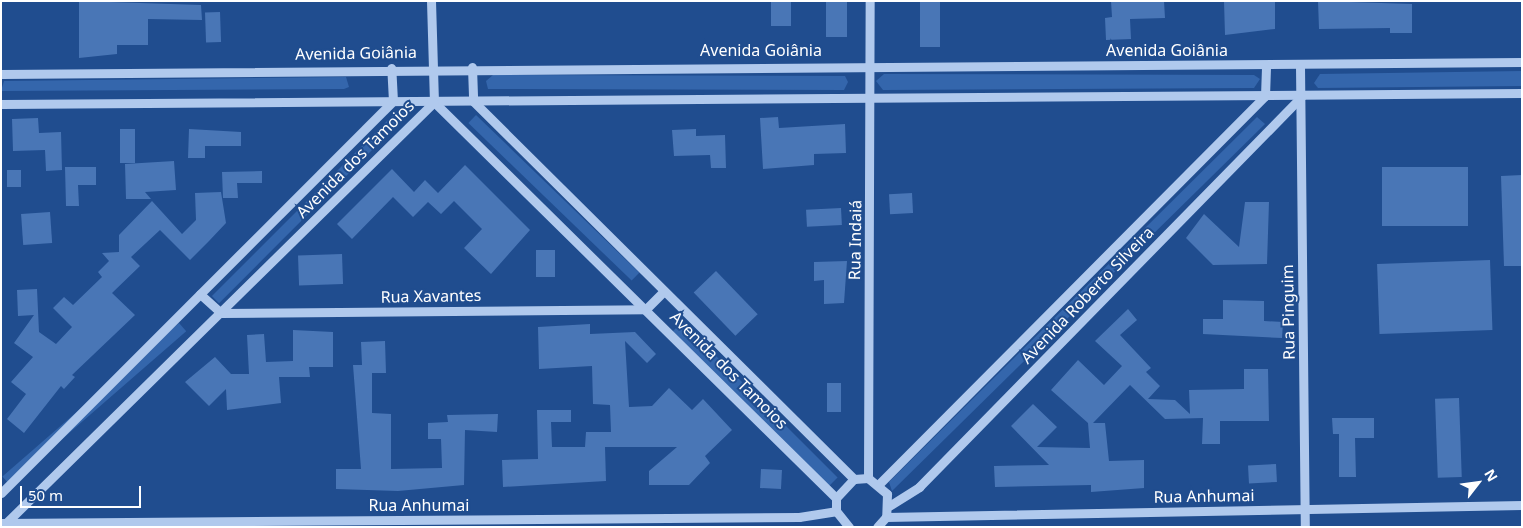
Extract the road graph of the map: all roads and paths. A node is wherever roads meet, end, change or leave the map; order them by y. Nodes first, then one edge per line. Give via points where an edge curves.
1 (431, 1) edge
2 (870, 1) edge
3 (1522, 62) edge
4 (870, 64) junction
5 (1266, 66) junction
6 (1300, 66) junction
7 (432, 67) junction
8 (472, 67) junction
9 (391, 68) junction
10 (1, 74) edge
11 (1522, 93) edge
12 (1265, 96) junction
13 (1301, 97) junction
14 (871, 100) junction
15 (393, 101) junction
16 (474, 101) junction
17 (434, 102) junction
18 (1, 104) edge
19 (663, 292) junction
20 (200, 294) junction
21 (646, 309) junction
22 (221, 313) junction
23 (868, 478) junction
24 (854, 479) junction
25 (879, 484) junction
26 (1, 493) edge
27 (836, 498) junction
28 (1522, 505) edge
29 (889, 506) junction
30 (1304, 509) junction
31 (836, 511) junction
32 (886, 517) junction
33 (6, 524) edge
34 (842, 525) edge
35 (878, 527) edge
36 (1305, 527) edge

1 - 7 street
2 - 4 street, Rua Indaiá
3 - 6 street, Avenida Goiânia
4 - 5 street, Avenida Goiânia
4 - 8 street, Avenida Goiânia
4 - 14 street, Rua Indaiá
5 - 6 street, Avenida Goiânia
5 - 12 street
6 - 13 street, Rua Pinguim
7 - 8 street, Avenida Goiânia
7 - 9 street, Avenida Goiânia
7 - 17 street
8 - 16 street
9 - 10 street, Avenida Goiânia
9 - 15 street
11 - 13 street
12 - 13 street
12 - 14 street
12 - 25 street, Avenida Roberto Silveira
13 - 29 street, Avenida Roberto Silveira via 919,488
13 - 30 street, Rua Pinguim
14 - 16 street
14 - 23 street, Rua Indaiá
15 - 17 street
15 - 18 street
15 - 20 street, Avenida dos Tamoios
16 - 17 street
16 - 19 street, Avenida dos Tamoios
17 - 21 street, Avenida dos Tamoios
17 - 22 street, Avenida dos Tamoios
19 - 21 street
19 - 24 street, Avenida dos Tamoios
20 - 22 street
20 - 26 street, Avenida dos Tamoios
21 - 22 street, Rua Xavantes
21 - 27 street, Avenida dos Tamoios
22 - 33 street, Avenida dos Tamoios
23 - 24 street
23 - 25 street
24 - 27 street
25 - 29 street
27 - 31 street
28 - 30 street, Rua Anhumai
29 - 32 street
30 - 32 street, Rua Anhumai
30 - 36 street, Rua Pinguim
31 - 33 street, Rua Anhumai via 799,517
31 - 34 street
32 - 35 street

